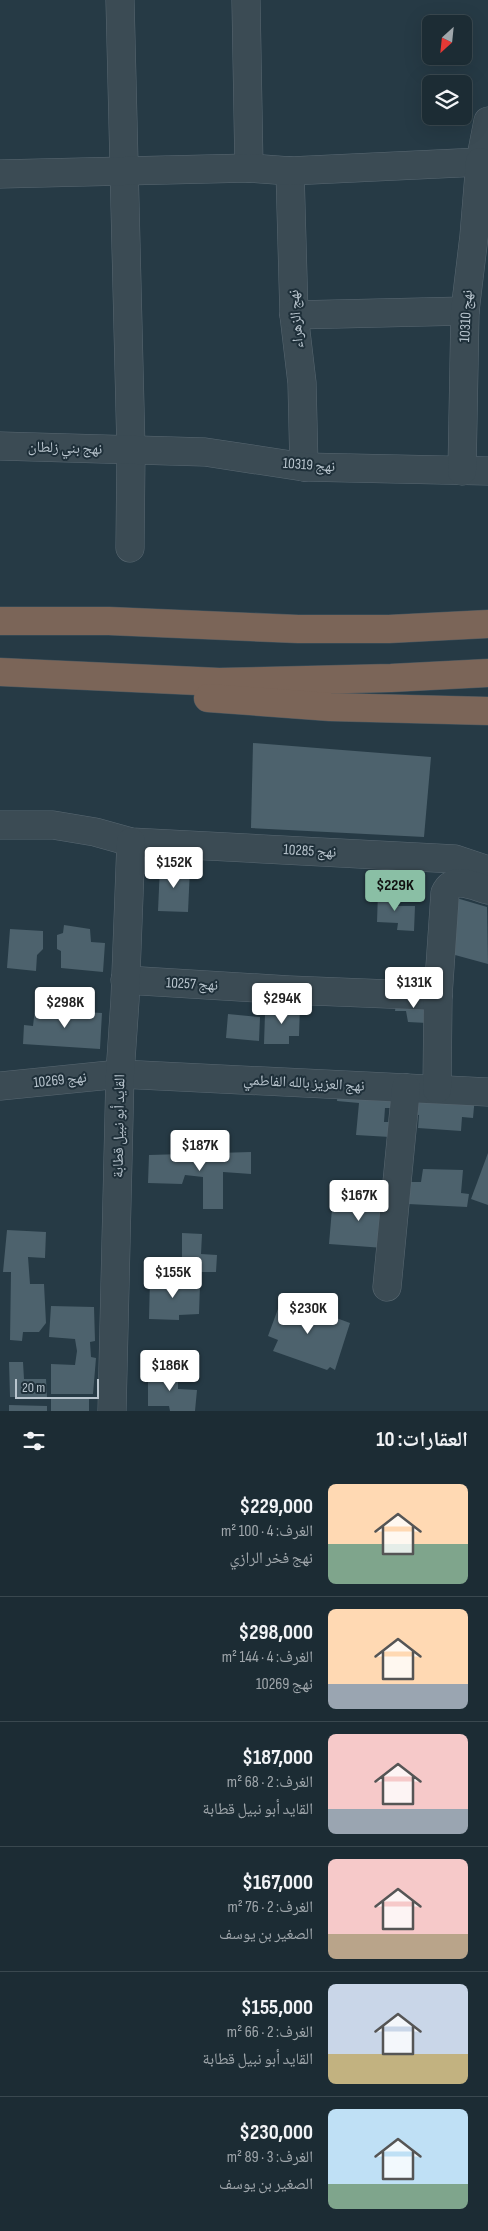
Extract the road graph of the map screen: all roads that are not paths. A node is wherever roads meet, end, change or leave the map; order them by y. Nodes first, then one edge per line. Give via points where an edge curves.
1 (120, 0) edge
2 (246, 0) edge
3 (488, 121) edge
4 (480, 162) junction
5 (249, 168) junction
6 (125, 170) junction
7 (290, 171) junction
8 (0, 174) edge
9 (294, 315) junction
10 (472, 317) edge
11 (0, 446) edge
12 (131, 450) junction
13 (304, 467) junction
14 (475, 471) edge
15 (130, 548) dead end
16 (0, 621) edge
17 (488, 624) edge
18 (0, 672) edge
19 (488, 673) edge
20 (119, 676) junction
21 (488, 711) edge
22 (0, 825) edge
23 (131, 842) junction
24 (488, 870) edge
25 (488, 890) edge
26 (125, 980) junction
27 (438, 996) junction
28 (120, 1074) junction
29 (0, 1086) edge
30 (406, 1088) junction
31 (438, 1089) junction
32 (488, 1092) edge
33 (387, 1287) dead end
34 (112, 1411) edge

1 - 6 street
2 - 5 street
3 - 4 street, نهج 10310
4 - 7 street
4 - 10 street, نهج 10310
5 - 6 street
5 - 7 street
6 - 8 street
6 - 12 street
7 - 9 street, نهج الزهراء
9 - 10 street
9 - 13 street, نهج الزهراء via 302,383
10 - 14 street, نهج 10310
11 - 12 street, نهج بني زلطان
12 - 13 street, نهج 10319 via 205,452
12 - 15 street
13 - 14 street, نهج 10319
16 - 17 highway via 110,621 298,629
18 - 20 highway
19 - 20 highway via 219,682
20 - 21 highway via 182,696 330,707
22 - 23 street, نهج 10285 via 54,825
23 - 24 street, نهج 10285 via 455,859
23 - 26 street, القايد أبو نبيل قطابة
25 - 27 street via 456,882 447,889
26 - 27 street, نهج 10257
26 - 28 street, القايد أبو نبيل قطابة
27 - 31 street
28 - 29 street, نهج 10269
28 - 30 street, نهج العزيز بالله الفاطمي
28 - 34 street, القايد أبو نبيل قطابة
30 - 31 street, نهج العزيز بالله الفاطمي
30 - 33 street
31 - 32 street, نهج العزيز بالله الفاطمي

